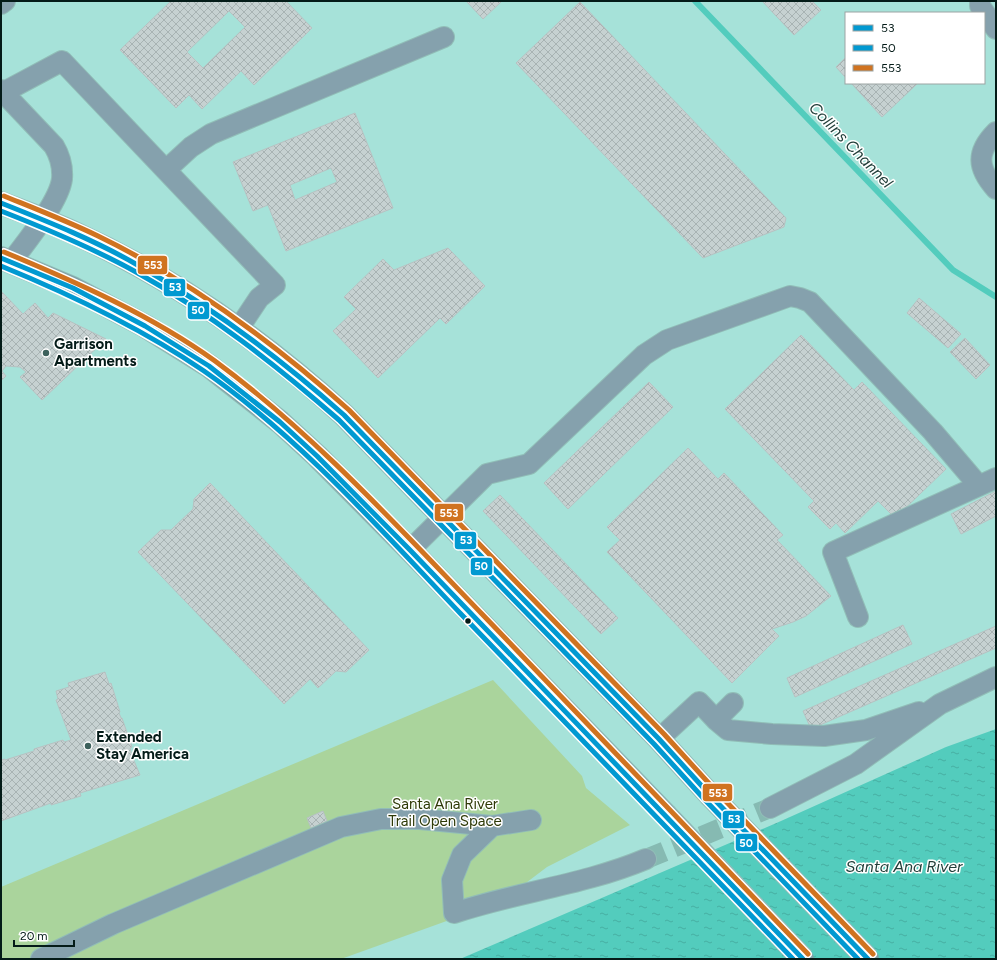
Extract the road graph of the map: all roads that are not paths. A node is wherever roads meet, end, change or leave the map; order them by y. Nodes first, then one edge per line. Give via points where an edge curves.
1 (5, 1) edge
2 (980, 1) edge
3 (1, 4) edge
4 (984, 12) edge
5 (985, 13) edge
6 (996, 29) edge
7 (444, 37) dead end
8 (2, 91) edge
9 (996, 132) edge
10 (166, 170) junction
11 (996, 189) edge
12 (1, 203) edge
13 (43, 218) junction
14 (7, 259) edge
15 (239, 328) junction
16 (988, 482) edge
17 (443, 518) junction
18 (410, 550) junction
19 (858, 617) dead end
20 (996, 677) edge
21 (733, 703) dead end
22 (940, 704) junction
23 (716, 720) junction
24 (659, 739) junction
25 (770, 808) tunnel mouth
26 (531, 820) dead end
27 (492, 826) junction
28 (646, 859) tunnel mouth
29 (40, 959) edge
30 (803, 959) edge
31 (868, 959) edge

1 - 3 street
2 - 4 street
5 - 6 street
7 - 10 street via 211,134 191,147
8 - 10 street via 62,61
8 - 13 street via 46,137 60,156 60,188
9 - 11 street via 984,146 981,158 982,169
10 - 15 street via 275,284 259,298
12 - 13 main road
13 - 14 street
13 - 15 main road via 95,241 149,270
14 - 18 main road via 113,309 209,366 285,426
15 - 17 main road via 344,415
16 - 17 street via 933,432 810,302 790,296 667,340 644,355 529,464 488,474
16 - 19 street via 833,552
17 - 18 street
17 - 24 main road
18 - 30 main road, bridge
20 - 22 street
21 - 23 street
22 - 23 street via 866,730 824,736 728,730
22 - 25 street via 856,764
23 - 24 street via 699,702
24 - 31 main road, bridge
26 - 27 street
27 - 28 street via 462,855 452,880 454,913 486,902 617,871
27 - 29 street via 420,819 381,820 341,827 113,924

